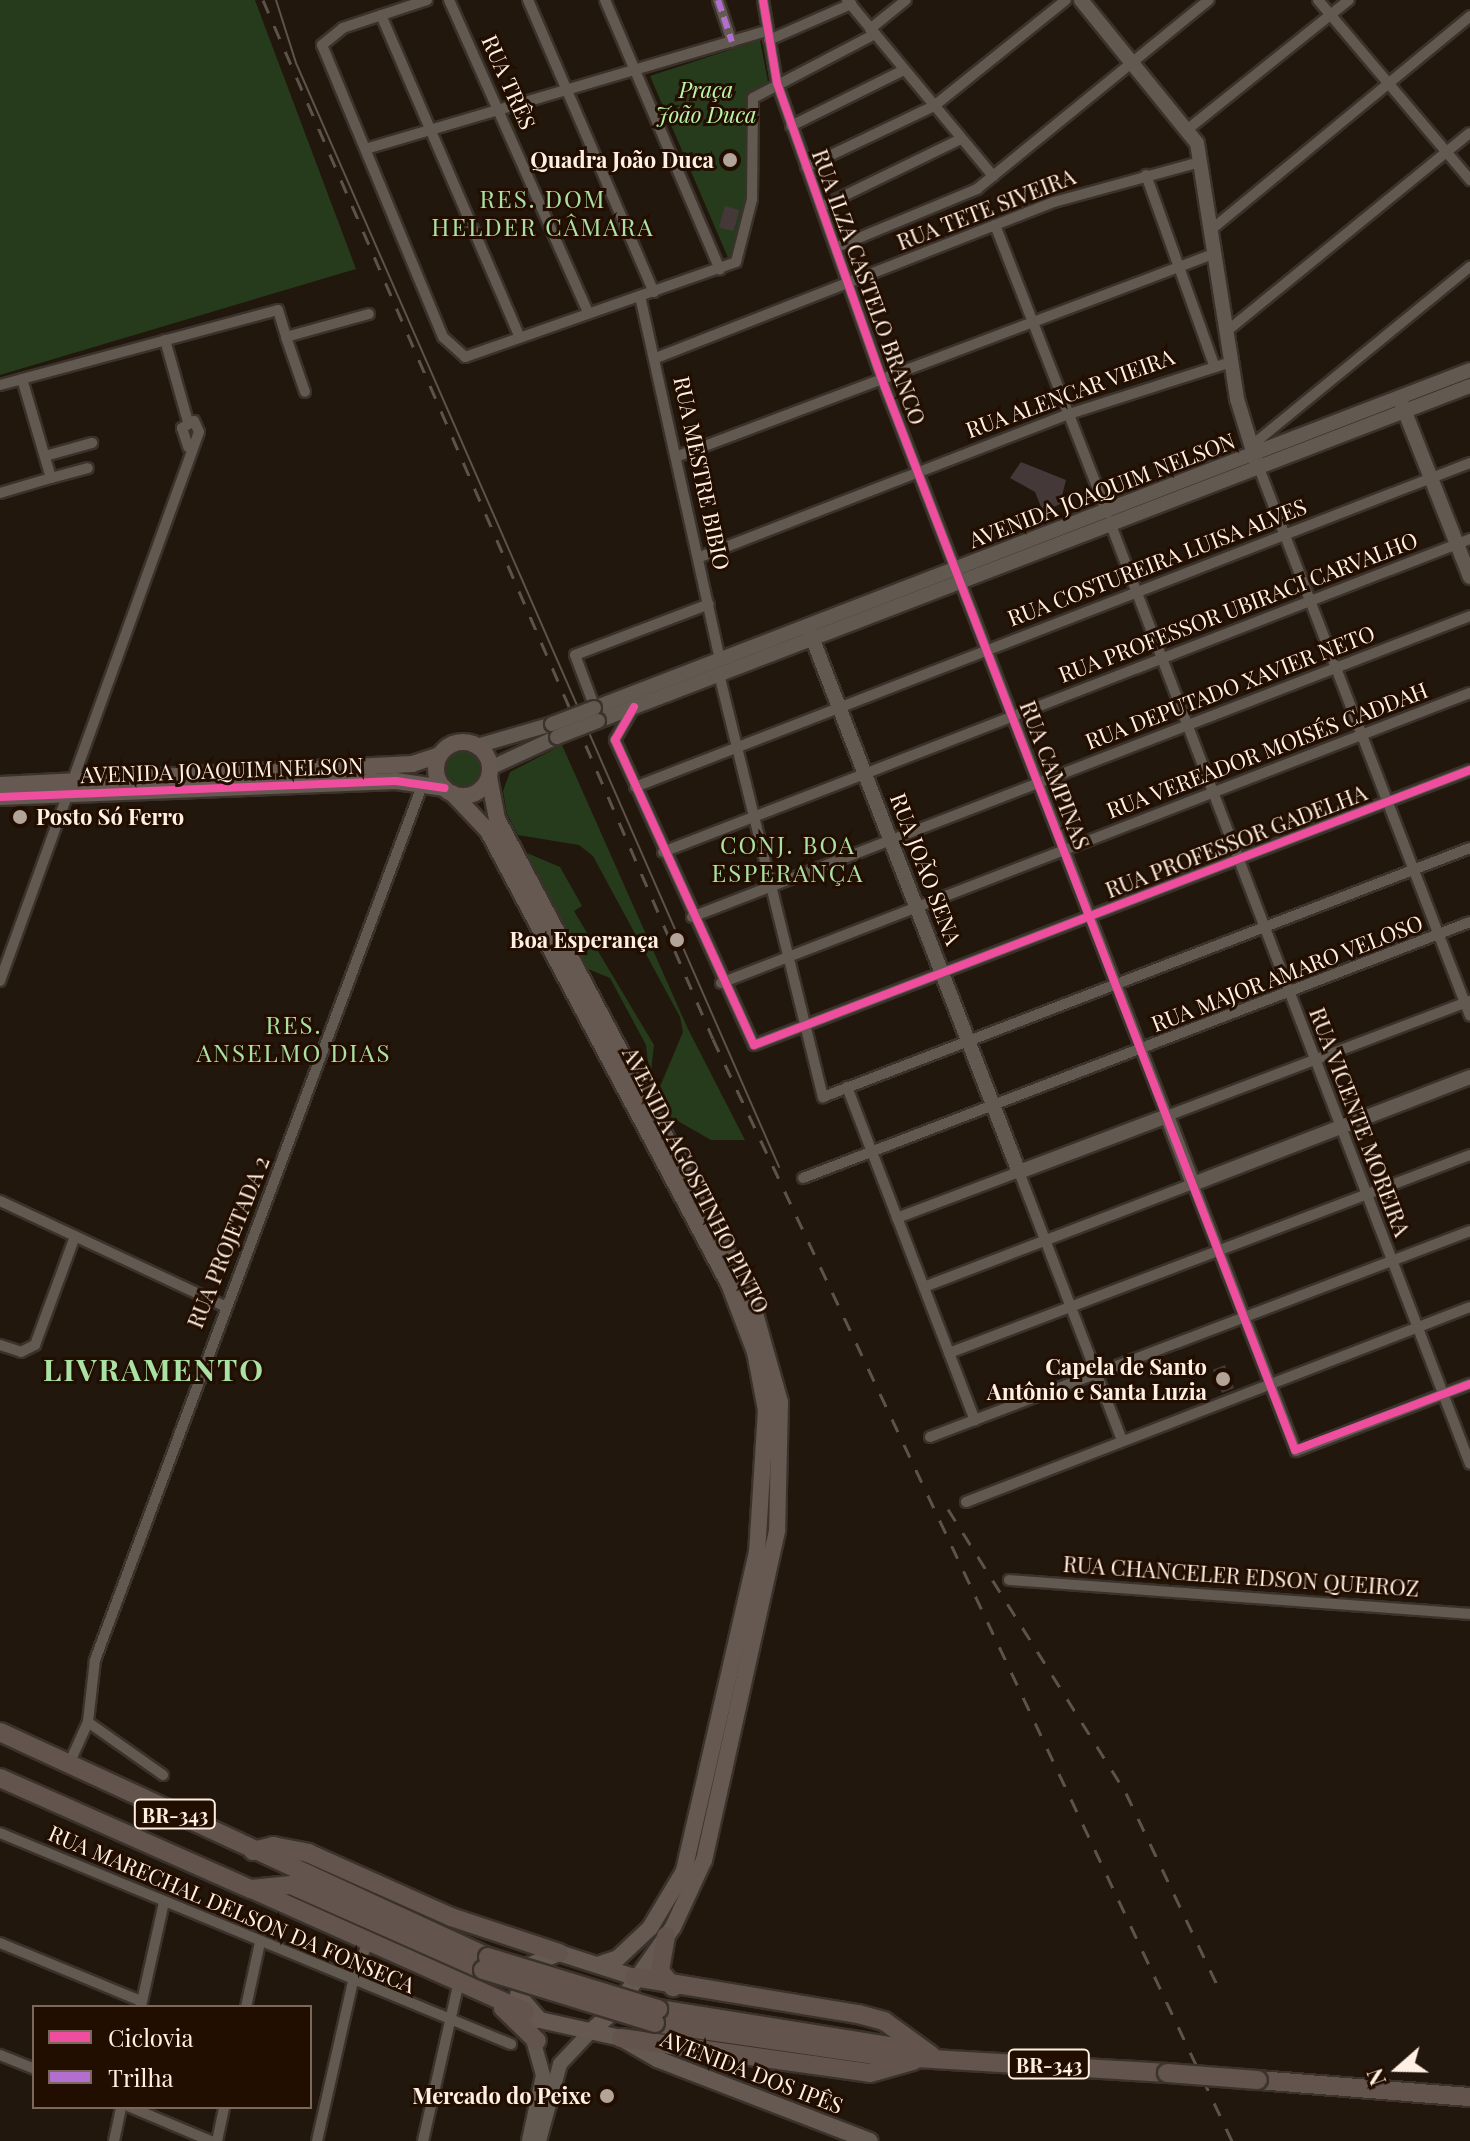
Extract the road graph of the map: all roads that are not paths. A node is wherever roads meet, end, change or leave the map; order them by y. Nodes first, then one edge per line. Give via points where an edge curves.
1 (427, 0) edge
2 (449, 0) edge
3 (528, 0) edge
4 (605, 0) edge
5 (718, 0) edge
6 (906, 0) edge
7 (1066, 0) edge
8 (1081, 0) edge
9 (1209, 0) edge
10 (1318, 0) edge
11 (1349, 0) edge
12 (765, 1) edge
13 (849, 2) edge
14 (381, 15) junction
15 (1331, 15) junction
16 (1470, 16) edge
17 (873, 31) junction
18 (768, 36) junction
19 (732, 42) junction
20 (1135, 63) junction
21 (636, 70) junction
22 (904, 70) junction
23 (777, 83) junction
24 (1387, 83) junction
25 (567, 90) junction
26 (934, 106) junction
27 (500, 110) junction
28 (791, 126) junction
29 (432, 129) junction
30 (1188, 129) junction
31 (1470, 133) edge
32 (961, 139) junction
33 (369, 148) junction
34 (1447, 152) junction
35 (1200, 162) junction
36 (806, 167) junction
37 (1146, 175) junction
38 (993, 176) junction
39 (1470, 180) edge
40 (821, 207) junction
41 (995, 225) junction
42 (1212, 229) junction
43 (837, 247) junction
44 (1216, 253) junction
45 (1180, 266) junction
46 (1470, 267) edge
47 (720, 269) junction
48 (850, 283) junction
49 (654, 292) junction
50 (640, 296) junction
51 (588, 312) junction
52 (369, 314) dead end
53 (1033, 323) junction
54 (1227, 331) junction
55 (286, 337) junction
56 (520, 337) junction
57 (165, 340) junction
58 (656, 358) junction
59 (1213, 362) junction
60 (1231, 362) junction
61 (1470, 370) edge
62 (881, 377) junction
63 (22, 379) junction
64 (0, 385) edge
65 (1470, 386) edge
66 (305, 392) dead end
67 (1402, 404) junction
68 (1066, 415) junction
69 (92, 443) dead end
70 (681, 455) junction
71 (45, 456) junction
72 (1255, 457) junction
73 (1470, 463) edge
74 (88, 468) dead end
75 (918, 471) junction
76 (1432, 477) junction
77 (51, 478) junction
78 (0, 493) edge
79 (1109, 519) junction
80 (1285, 534) junction
81 (1464, 542) edge
82 (700, 557) junction
83 (958, 575) junction
84 (1470, 577) edge
85 (1136, 592) junction
86 (1311, 601) junction
87 (709, 604) junction
88 (1470, 616) edge
89 (810, 633) junction
90 (987, 649) junction
91 (1160, 659) junction
92 (720, 666) junction
93 (1337, 668) junction
94 (1470, 693) edge
95 (838, 706) junction
96 (634, 707) junction
97 (595, 710) junction
98 (1014, 716) junction
99 (1185, 726) junction
100 (554, 730) junction
101 (1362, 735) junction
102 (737, 745) junction
103 (477, 746) junction
104 (440, 755) junction
105 (1470, 770) edge
106 (489, 773) junction
107 (865, 773) junction
108 (423, 783) junction
109 (1039, 783) junction
110 (0, 785) edge
111 (635, 787) junction
112 (67, 788) junction
113 (448, 791) junction
114 (1211, 793) junction
115 (0, 797) edge
116 (1387, 802) junction
117 (752, 816) junction
118 (891, 840) junction
119 (1470, 848) edge
120 (1065, 850) junction
121 (663, 852) junction
122 (1238, 859) junction
123 (1414, 869) junction
124 (770, 886) junction
125 (917, 907) junction
126 (1090, 915) junction
127 (692, 917) junction
128 (1470, 922) edge
129 (1264, 928) junction
130 (1439, 934) junction
131 (787, 957) junction
132 (942, 972) junction
133 (0, 981) edge
134 (721, 983) junction
135 (1116, 984) junction
136 (1288, 992) junction
137 (1468, 1002) edge
138 (1470, 1016) edge
139 (805, 1026) junction
140 (969, 1041) junction
141 (1141, 1048) junction
142 (1314, 1059) junction
143 (1470, 1077) edge
144 (847, 1087) junction
145 (993, 1105) junction
146 (1167, 1116) junction
147 (1340, 1126) junction
148 (871, 1151) junction
149 (1470, 1155) edge
150 (1019, 1172) junction
151 (803, 1178) dead end
152 (1193, 1184) junction
153 (1366, 1194) junction
154 (0, 1201) edge
155 (897, 1218) junction
156 (1470, 1231) edge
157 (75, 1236) junction
158 (1046, 1239) junction
159 (1218, 1250) junction
160 (1392, 1261) junction
161 (924, 1287) junction
162 (224, 1306) junction
163 (1072, 1306) junction
164 (1470, 1307) edge
165 (1245, 1317) junction
166 (1417, 1327) junction
167 (0, 1345) edge
168 (949, 1353) junction
169 (1097, 1373) junction
170 (1271, 1384) junction
171 (1470, 1384) edge
172 (1443, 1394) junction
173 (975, 1420) junction
174 (930, 1437) dead end
175 (1122, 1441) junction
176 (1467, 1450) edge
177 (1470, 1464) edge
178 (966, 1502) dead end
179 (1009, 1580) dead end
180 (1470, 1614) edge
181 (88, 1722) junction
182 (0, 1732) edge
183 (69, 1764) junction
184 (163, 1775) dead end
185 (0, 1778) edge
186 (0, 1833) edge
187 (253, 1851) junction
188 (251, 1889) junction
189 (164, 1902) junction
190 (348, 1902) junction
191 (666, 1936) junction
192 (260, 1942) junction
193 (368, 1942) junction
194 (0, 1943) edge
195 (559, 1953) junction
196 (598, 1965) junction
197 (634, 1977) junction
198 (353, 1981) junction
199 (461, 1981) junction
200 (676, 1988) junction
201 (618, 2003) junction
202 (141, 2004) edge
203 (246, 2005) edge
204 (525, 2011) junction
205 (448, 2021) junction
206 (591, 2031) junction
207 (621, 2038) junction
208 (537, 2041) junction
209 (511, 2044) dead end
210 (0, 2055) edge
211 (931, 2055) junction
212 (32, 2068) edge
213 (544, 2096) junction
214 (1470, 2097) edge
215 (121, 2109) edge
216 (135, 2109) edge
217 (223, 2109) edge
218 (114, 2141) edge
219 (214, 2141) edge
220 (317, 2141) edge
221 (423, 2141) edge
222 (529, 2141) edge
223 (539, 2141) edge
224 (870, 2141) edge

1 - 14 street
2 - 27 street, RUA TRÊS
3 - 25 street
4 - 21 street
5 - 19 street
6 - 17 street
7 - 26 street
8 - 20 street
9 - 20 street
10 - 15 street
11 - 15 street
12 - 18 street, RUA ILZA CASTELO BRANCO
13 - 17 street
13 - 18 street
14 - 29 street
14 - 33 street via 328,35 323,49
15 - 24 street
15 - 30 street
16 - 24 street
17 - 22 street
17 - 23 street
18 - 19 street
18 - 23 street, RUA ILZA CASTELO BRANCO
19 - 21 street
20 - 30 street
20 - 38 street
21 - 25 street
21 - 47 street
22 - 26 street
22 - 28 street
23 - 28 street, RUA ILZA CASTELO BRANCO
23 - 47 street via 753,98 752,199 740,257
24 - 34 street
24 - 42 street
25 - 27 street
25 - 49 street
26 - 32 street
26 - 36 street
27 - 29 street
27 - 51 street, RUA TRÊS
28 - 36 street, RUA ILZA CASTELO BRANCO
29 - 33 street
29 - 56 street
30 - 35 street
31 - 34 street
32 - 38 street
32 - 40 street
33 - 56 street via 443,337 465,357
34 - 39 street
34 - 54 street
35 - 37 street, RUA TETE SIVEIRA
35 - 42 street
36 - 40 street, RUA ILZA CASTELO BRANCO
37 - 41 street, RUA TETE SIVEIRA
37 - 45 street
38 - 43 street via 942,207
40 - 43 street, RUA ILZA CASTELO BRANCO
41 - 48 street, RUA TETE SIVEIRA
41 - 53 street, RUA VICENTE MOREIRA
42 - 44 street
43 - 48 street, RUA ILZA CASTELO BRANCO
44 - 45 street
44 - 54 street
45 - 53 street
45 - 59 street
46 - 72 street
47 - 49 street
48 - 58 street, RUA TETE SIVEIRA
48 - 62 street, RUA ILZA CASTELO BRANCO
49 - 50 street
50 - 51 street
50 - 58 street, RUA MESTRE BIBIO
51 - 56 street
52 - 55 street
53 - 62 street
53 - 68 street, RUA VICENTE MOREIRA
54 - 60 street
55 - 57 street via 278,310
55 - 66 street
57 - 63 street
57 - 112 street via 188,422 199,432 188,447
58 - 70 street, RUA MESTRE BIBIO
59 - 60 street, RUA ALENCAR VIEIRA
59 - 68 street, RUA ALENCAR VIEIRA
60 - 72 street
61 - 67 street, AVENIDA JOAQUIM NELSON
62 - 70 street
62 - 75 street, RUA ILZA CASTELO BRANCO
63 - 64 street
63 - 71 street
65 - 67 street, AVENIDA JOAQUIM NELSON
67 - 72 street, AVENIDA JOAQUIM NELSON
67 - 76 street
68 - 75 street, RUA ALENCAR VIEIRA
68 - 79 street, RUA VICENTE MOREIRA
69 - 71 street
70 - 82 street, RUA MESTRE BIBIO
71 - 77 street
72 - 79 street, AVENIDA JOAQUIM NELSON
72 - 80 street
73 - 76 street, RUA COSTUREIRA LUISA ALVES
74 - 77 street
75 - 82 street, RUA ALENCAR VIEIRA
75 - 83 street, RUA ILZA CASTELO BRANCO
76 - 80 street, RUA COSTUREIRA LUISA ALVES
76 - 81 street
77 - 78 street
79 - 83 street, AVENIDA JOAQUIM NELSON
79 - 85 street, RUA VICENTE MOREIRA
80 - 85 street, RUA COSTUREIRA LUISA ALVES
80 - 86 street
81 - 84 street
81 - 86 street, RUA PROFESSOR UBIRACI CARVALHO
82 - 87 street, RUA MESTRE BIBIO
83 - 89 street, AVENIDA JOAQUIM NELSON
83 - 90 street, RUA CAMPINAS
85 - 90 street, RUA COSTUREIRA LUISA ALVES
85 - 91 street, RUA VICENTE MOREIRA
86 - 91 street, RUA PROFESSOR UBIRACI CARVALHO
86 - 93 street
87 - 92 street, RUA MESTRE BIBIO
87 - 97 street via 575,655
88 - 93 street, RUA DEPUTADO XAVIER NETO
89 - 92 street, AVENIDA JOAQUIM NELSON
89 - 95 street, RUA JOÃO SENA
90 - 95 street, RUA COSTUREIRA LUISA ALVES
90 - 98 street, RUA CAMPINAS
91 - 98 street, RUA PROFESSOR UBIRACI CARVALHO
91 - 99 street, RUA VICENTE MOREIRA
92 - 96 street, AVENIDA JOAQUIM NELSON
92 - 97 street, AVENIDA JOAQUIM NELSON
92 - 102 street, RUA MESTRE BIBIO
93 - 99 street, RUA DEPUTADO XAVIER NETO
93 - 101 street
94 - 101 street, RUA VEREADOR MOISÉS CADDAH
95 - 102 street, RUA COSTUREIRA LUISA ALVES
95 - 107 street, RUA JOÃO SENA
96 - 97 street, AVENIDA JOAQUIM NELSON
96 - 111 street via 615,740
97 - 100 street, AVENIDA JOAQUIM NELSON, bridge
98 - 107 street, RUA PROFESSOR UBIRACI CARVALHO
98 - 109 street, RUA CAMPINAS
99 - 109 street, RUA DEPUTADO XAVIER NETO
99 - 114 street, RUA VICENTE MOREIRA
100 - 103 street, AVENIDA JOAQUIM NELSON
100 - 106 street, AVENIDA JOAQUIM NELSON
101 - 114 street, RUA VEREADOR MOISÉS CADDAH
101 - 116 street
102 - 111 street, RUA COSTUREIRA LUISA ALVES
102 - 117 street, RUA MESTRE BIBIO
103 - 104 main road via 452,744
103 - 106 main road
104 - 112 main road, AVENIDA JOAQUIM NELSON via 412,764
104 - 113 main road via 436,772
105 - 116 street, RUA PROFESSOR GADELHA
106 - 113 main road via 469,795
106 - 191 main road, AVENIDA AGOSTINHO PINTO via 497,819 750,1296 780,1402 777,1531 704,1860
107 - 117 street, RUA PROFESSOR UBIRACI CARVALHO
107 - 118 street, RUA JOÃO SENA
108 - 112 main road, AVENIDA JOAQUIM NELSON
108 - 113 main road, AVENIDA JOAQUIM NELSON
108 - 162 street, RUA PROJETADA 2 via 257,1236
109 - 118 street, RUA DEPUTADO XAVIER NETO
109 - 120 street, RUA CAMPINAS
110 - 112 main road, AVENIDA JOAQUIM NELSON
111 - 121 street
112 - 115 main road, AVENIDA JOAQUIM NELSON
112 - 133 street
113 - 196 main road, AVENIDA AGOSTINHO PINTO via 488,831 729,1284 755,1352 766,1410 757,1552 684,1871 650,1928 618,1958
114 - 120 street, RUA VEREADOR MOISÉS CADDAH
114 - 122 street, RUA VICENTE MOREIRA
116 - 122 street, RUA PROFESSOR GADELHA
116 - 123 street
117 - 121 street, RUA PROFESSOR UBIRACI CARVALHO
117 - 124 street, RUA MESTRE BIBIO
118 - 124 street, RUA DEPUTADO XAVIER NETO
118 - 125 street, RUA JOÃO SENA
119 - 123 street
120 - 125 street, RUA VEREADOR MOISÉS CADDAH
120 - 126 street, RUA CAMPINAS
121 - 127 street
122 - 126 street, RUA PROFESSOR GADELHA
122 - 129 street, RUA VICENTE MOREIRA
123 - 129 street
123 - 130 street
124 - 127 street, RUA DEPUTADO XAVIER NETO
124 - 131 street, RUA MESTRE BIBIO
125 - 131 street, RUA VEREADOR MOISÉS CADDAH
125 - 132 street, RUA JOÃO SENA
126 - 132 street, RUA PROFESSOR GADELHA
126 - 135 street, RUA CAMPINAS
127 - 134 street
128 - 130 street, RUA MAJOR AMARO VELOSO
129 - 135 street
129 - 136 street, RUA VICENTE MOREIRA
130 - 136 street, RUA MAJOR AMARO VELOSO
130 - 137 street
131 - 134 street, RUA VEREADOR MOISÉS CADDAH
131 - 139 street, RUA MESTRE BIBIO
132 - 139 street, RUA PROFESSOR GADELHA
132 - 140 street, RUA JOÃO SENA
134 - 139 street, RUA PROFESSOR GADELHA via 746,1040 759,1044
135 - 140 street
135 - 141 street, RUA CAMPINAS
136 - 141 street, RUA MAJOR AMARO VELOSO
136 - 142 street, RUA VICENTE MOREIRA
137 - 138 street
137 - 142 street
139 - 144 street, RUA MESTRE BIBIO via 823,1097
140 - 144 street
140 - 145 street, RUA JOÃO SENA
141 - 145 street, RUA MAJOR AMARO VELOSO
141 - 146 street, RUA CAMPINAS
142 - 146 street
142 - 147 street, RUA VICENTE MOREIRA
143 - 147 street
144 - 148 street
145 - 148 street, RUA MAJOR AMARO VELOSO
145 - 150 street, RUA JOÃO SENA
146 - 150 street
146 - 152 street
147 - 152 street
147 - 153 street, RUA VICENTE MOREIRA
148 - 151 street, RUA MAJOR AMARO VELOSO
148 - 155 street
149 - 153 street
150 - 155 street
150 - 158 street
152 - 158 street
152 - 159 street
153 - 159 street
153 - 160 street, RUA VICENTE MOREIRA
154 - 157 street
155 - 161 street
156 - 160 street
157 - 162 street
157 - 167 street via 35,1345 21,1352
158 - 161 street
158 - 163 street
159 - 163 street
159 - 165 street
160 - 165 street
160 - 166 street, RUA VICENTE MOREIRA
161 - 168 street
162 - 181 street, RUA PROJETADA 2 via 95,1660
163 - 168 street
163 - 169 street
164 - 166 street
165 - 169 street
165 - 170 street
166 - 170 street
166 - 172 street, RUA VICENTE MOREIRA
168 - 173 street
169 - 173 street
169 - 175 street
170 - 172 street via 1295,1450
170 - 175 street
171 - 172 street
172 - 176 street, RUA VICENTE MOREIRA
173 - 174 street
175 - 178 street
176 - 177 street, RUA VICENTE MOREIRA
179 - 180 street, RUA CHANCELER EDSON QUEIROZ
181 - 183 street, RUA PROJETADA 2
181 - 184 street
182 - 183 highway, BR-343
183 - 187 highway, BR-343
185 - 188 highway, BR-343
186 - 189 street, RUA MARECHAL DELSON DA FONSECA
187 - 190 highway, BR-343
187 - 195 highway via 273,1846 308,1853 451,1917
188 - 190 highway, BR-343 / BR-343 via 291,1885
188 - 193 highway
189 - 192 street, RUA MARECHAL DELSON DA FONSECA
189 - 202 street
190 - 211 highway, BR-343, bridge via 486,1964 656,2016 882,2056
191 - 197 main road, AVENIDA AGOSTINHO PINTO
191 - 200 highway via 660,1971
192 - 198 street, RUA MARECHAL DELSON DA FONSECA
192 - 203 street
193 - 198 street
193 - 199 highway
194 - 202 street
195 - 196 main road
195 - 204 main road via 523,1968 518,1995
196 - 197 main road
196 - 201 main road
197 - 200 highway
197 - 201 main road, AVENIDA AGOSTINHO PINTO
198 - 205 street, RUA MARECHAL DELSON DA FONSECA
198 - 220 street
199 - 204 highway
199 - 205 street
199 - 208 highway
200 - 211 highway via 858,2014 884,2021
201 - 206 main road
204 - 206 main road
204 - 208 street
205 - 209 street, RUA MARECHAL DELSON DA FONSECA
205 - 221 street
206 - 207 main road, AVENIDA DOS IPÊS
206 - 213 street via 560,2064
207 - 211 highway via 870,2073
207 - 224 main road, AVENIDA DOS IPÊS via 657,2059
208 - 213 street
210 - 212 street
211 - 214 highway, BR-343, bridge
213 - 222 street
213 - 223 street
215 - 218 street
216 - 219 street
217 - 219 street

